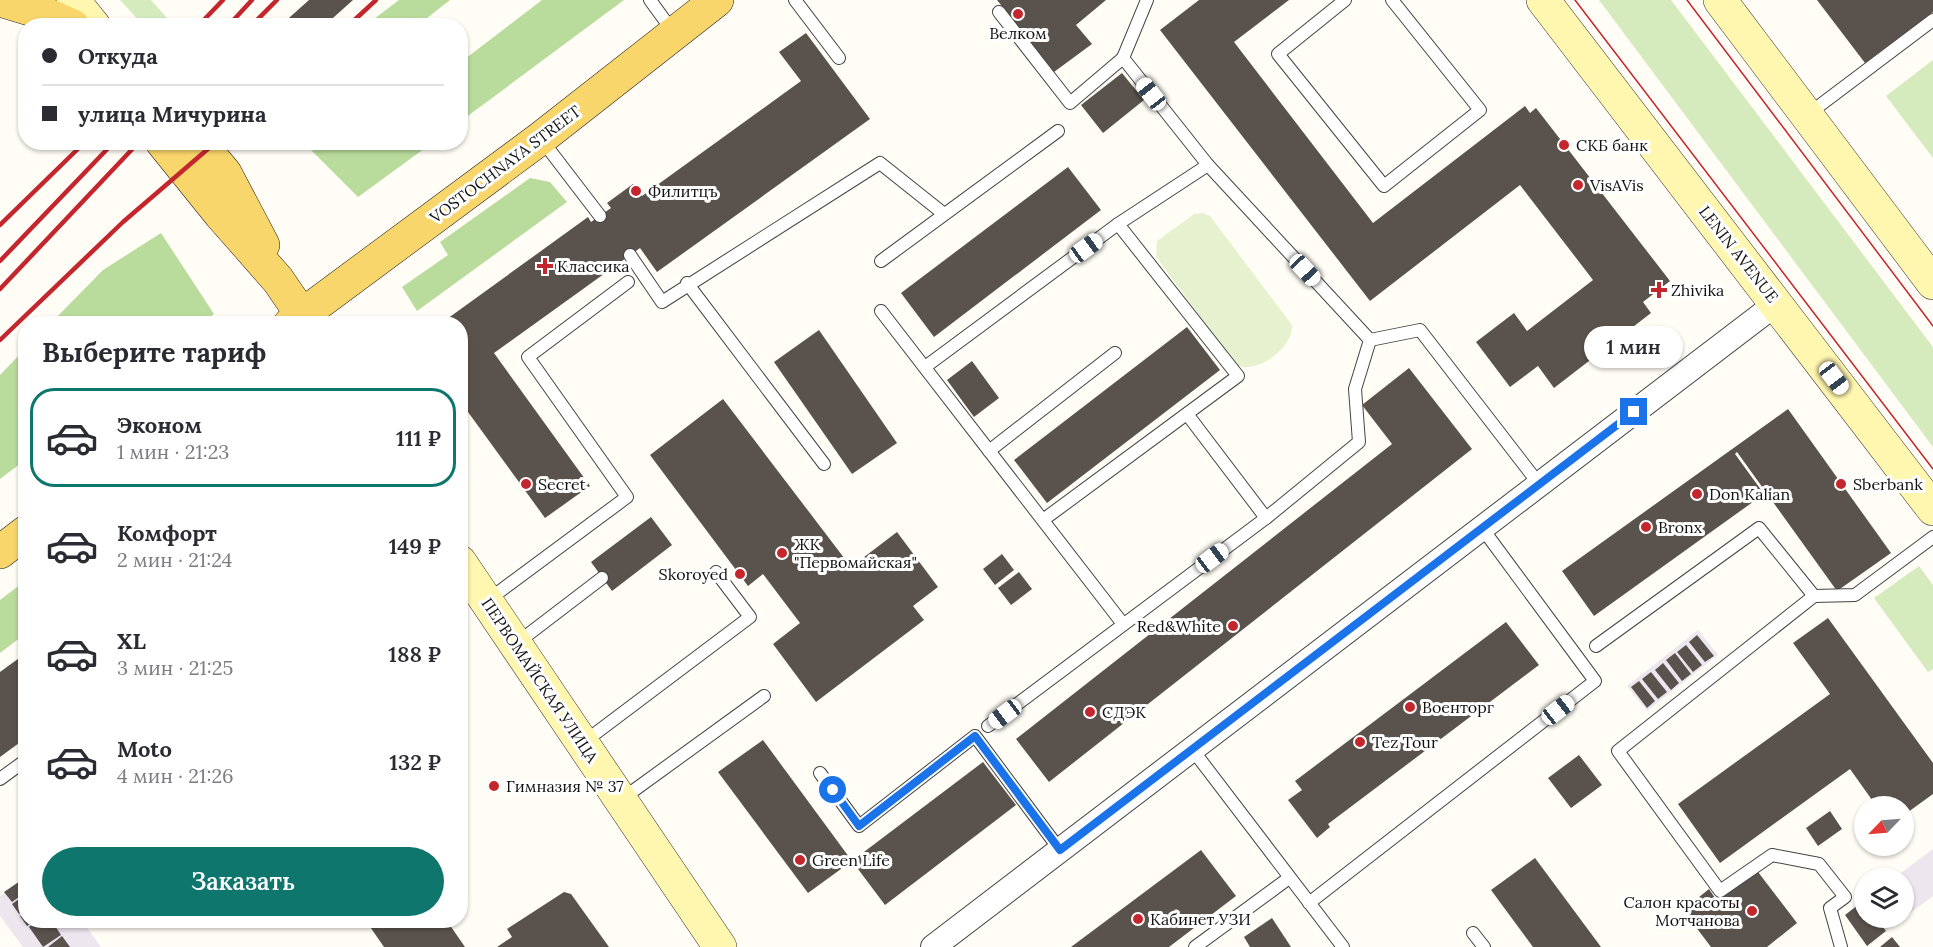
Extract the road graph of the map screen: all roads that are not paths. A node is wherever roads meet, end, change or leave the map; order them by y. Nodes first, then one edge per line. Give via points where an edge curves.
1 (74, 0) edge
2 (650, 0) edge
3 (717, 0) edge
4 (795, 0) edge
5 (1147, 0) edge
6 (1345, 0) edge
7 (1392, 0) edge
8 (1543, 0) edge
9 (1720, 0) edge
10 (0, 1) edge
11 (999, 12) dead end
12 (26, 18) edge
13 (55, 18) edge
14 (88, 18) edge
15 (1933, 20) edge
16 (675, 34) junction
17 (839, 58) dead end
18 (1123, 58) junction
19 (1807, 116) junction
20 (1058, 131) dead end
21 (541, 138) junction
22 (168, 150) edge
23 (206, 150) edge
24 (1208, 165) junction
25 (944, 214) junction
26 (600, 216) dead end
27 (1118, 224) junction
28 (630, 255) dead end
29 (881, 261) dead end
30 (278, 280) junction
31 (628, 282) dead end
32 (687, 283) junction
33 (1933, 283) edge
34 (1777, 303) junction
35 (881, 311) dead end
36 (297, 316) edge
37 (307, 316) edge
38 (1370, 340) junction
39 (1115, 353) dead end
40 (925, 367) junction
41 (1187, 414) junction
42 (989, 451) junction
43 (824, 464) dead end
44 (1539, 484) junction
45 (1933, 509) edge
46 (1266, 518) junction
47 (1043, 520) junction
48 (1482, 528) junction
49 (1933, 537) edge
50 (716, 572) dead end
51 (468, 574) edge
52 (602, 578) dead end
53 (1814, 596) junction
54 (487, 601) junction
55 (1124, 624) junction
56 (516, 644) junction
57 (1596, 646) dead end
58 (764, 696) dead end
59 (988, 726) dead end
60 (583, 743) junction
61 (1192, 749) junction
62 (18, 766) edge
63 (820, 773) dead end
64 (0, 779) edge
65 (622, 799) junction
66 (1060, 850) junction
67 (1289, 878) junction
68 (1309, 903) junction
69 (1473, 933) dead end
70 (720, 947) edge
71 (933, 947) edge
72 (1194, 947) edge
73 (1343, 947) edge
74 (1484, 947) edge
75 (1841, 947) edge

1 - 14 main road
2 - 16 lane
3 - 16 main road, VOSTOCHNAYA STREET
4 - 17 lane
5 - 18 lane
6 - 7 lane via 1278,54 1384,186 1480,110
8 - 34 main road, LENIN AVENUE
9 - 19 main road
10 - 12 main road
10 - 13 main road
11 - 18 lane via 1070,103
15 - 19 lane
16 - 21 main road, VOSTOCHNAYA STREET
18 - 24 lane
19 - 33 main road
20 - 25 lane
21 - 26 lane
21 - 37 main road, VOSTOCHNAYA STREET
22 - 30 main road
23 - 30 main road via 238,195
24 - 27 lane
24 - 38 lane
25 - 29 lane
25 - 32 lane via 880,163
27 - 40 lane
27 - 41 lane via 1238,376
28 - 32 lane via 662,302
30 - 36 main road
31 - 54 lane via 528,357 627,496
32 - 43 lane
34 - 44 street
34 - 45 main road, LENIN AVENUE
35 - 40 lane
38 - 44 lane via 1420,330
38 - 46 lane via 1355,390 1359,442
39 - 42 lane
40 - 42 lane
41 - 46 lane
41 - 47 lane
42 - 47 lane
44 - 48 street
46 - 55 lane
47 - 55 lane
48 - 61 street
48 - 68 lane via 1595,681
49 - 53 lane via 1855,595
50 - 60 lane via 750,617
51 - 54 main road, ПЕРВОМАЙСКАЯ УЛИЦА
52 - 56 lane
53 - 57 lane via 1759,528
53 - 75 lane via 1618,752 1720,891 1772,855 1819,864 1845,897 1830,908
54 - 56 main road, ПЕРВОМАЙСКАЯ УЛИЦА
55 - 59 lane
56 - 60 main road, ПЕРВОМАЙСКАЯ УЛИЦА
58 - 65 lane
60 - 65 main road, ПЕРВОМАЙСКАЯ УЛИЦА
61 - 66 street
61 - 67 lane
62 - 64 lane
63 - 66 lane via 859,826 975,736
65 - 70 main road, ПЕРВОМАЙСКАЯ УЛИЦА
66 - 71 street
67 - 68 lane
67 - 72 lane
68 - 73 lane
69 - 74 lane

